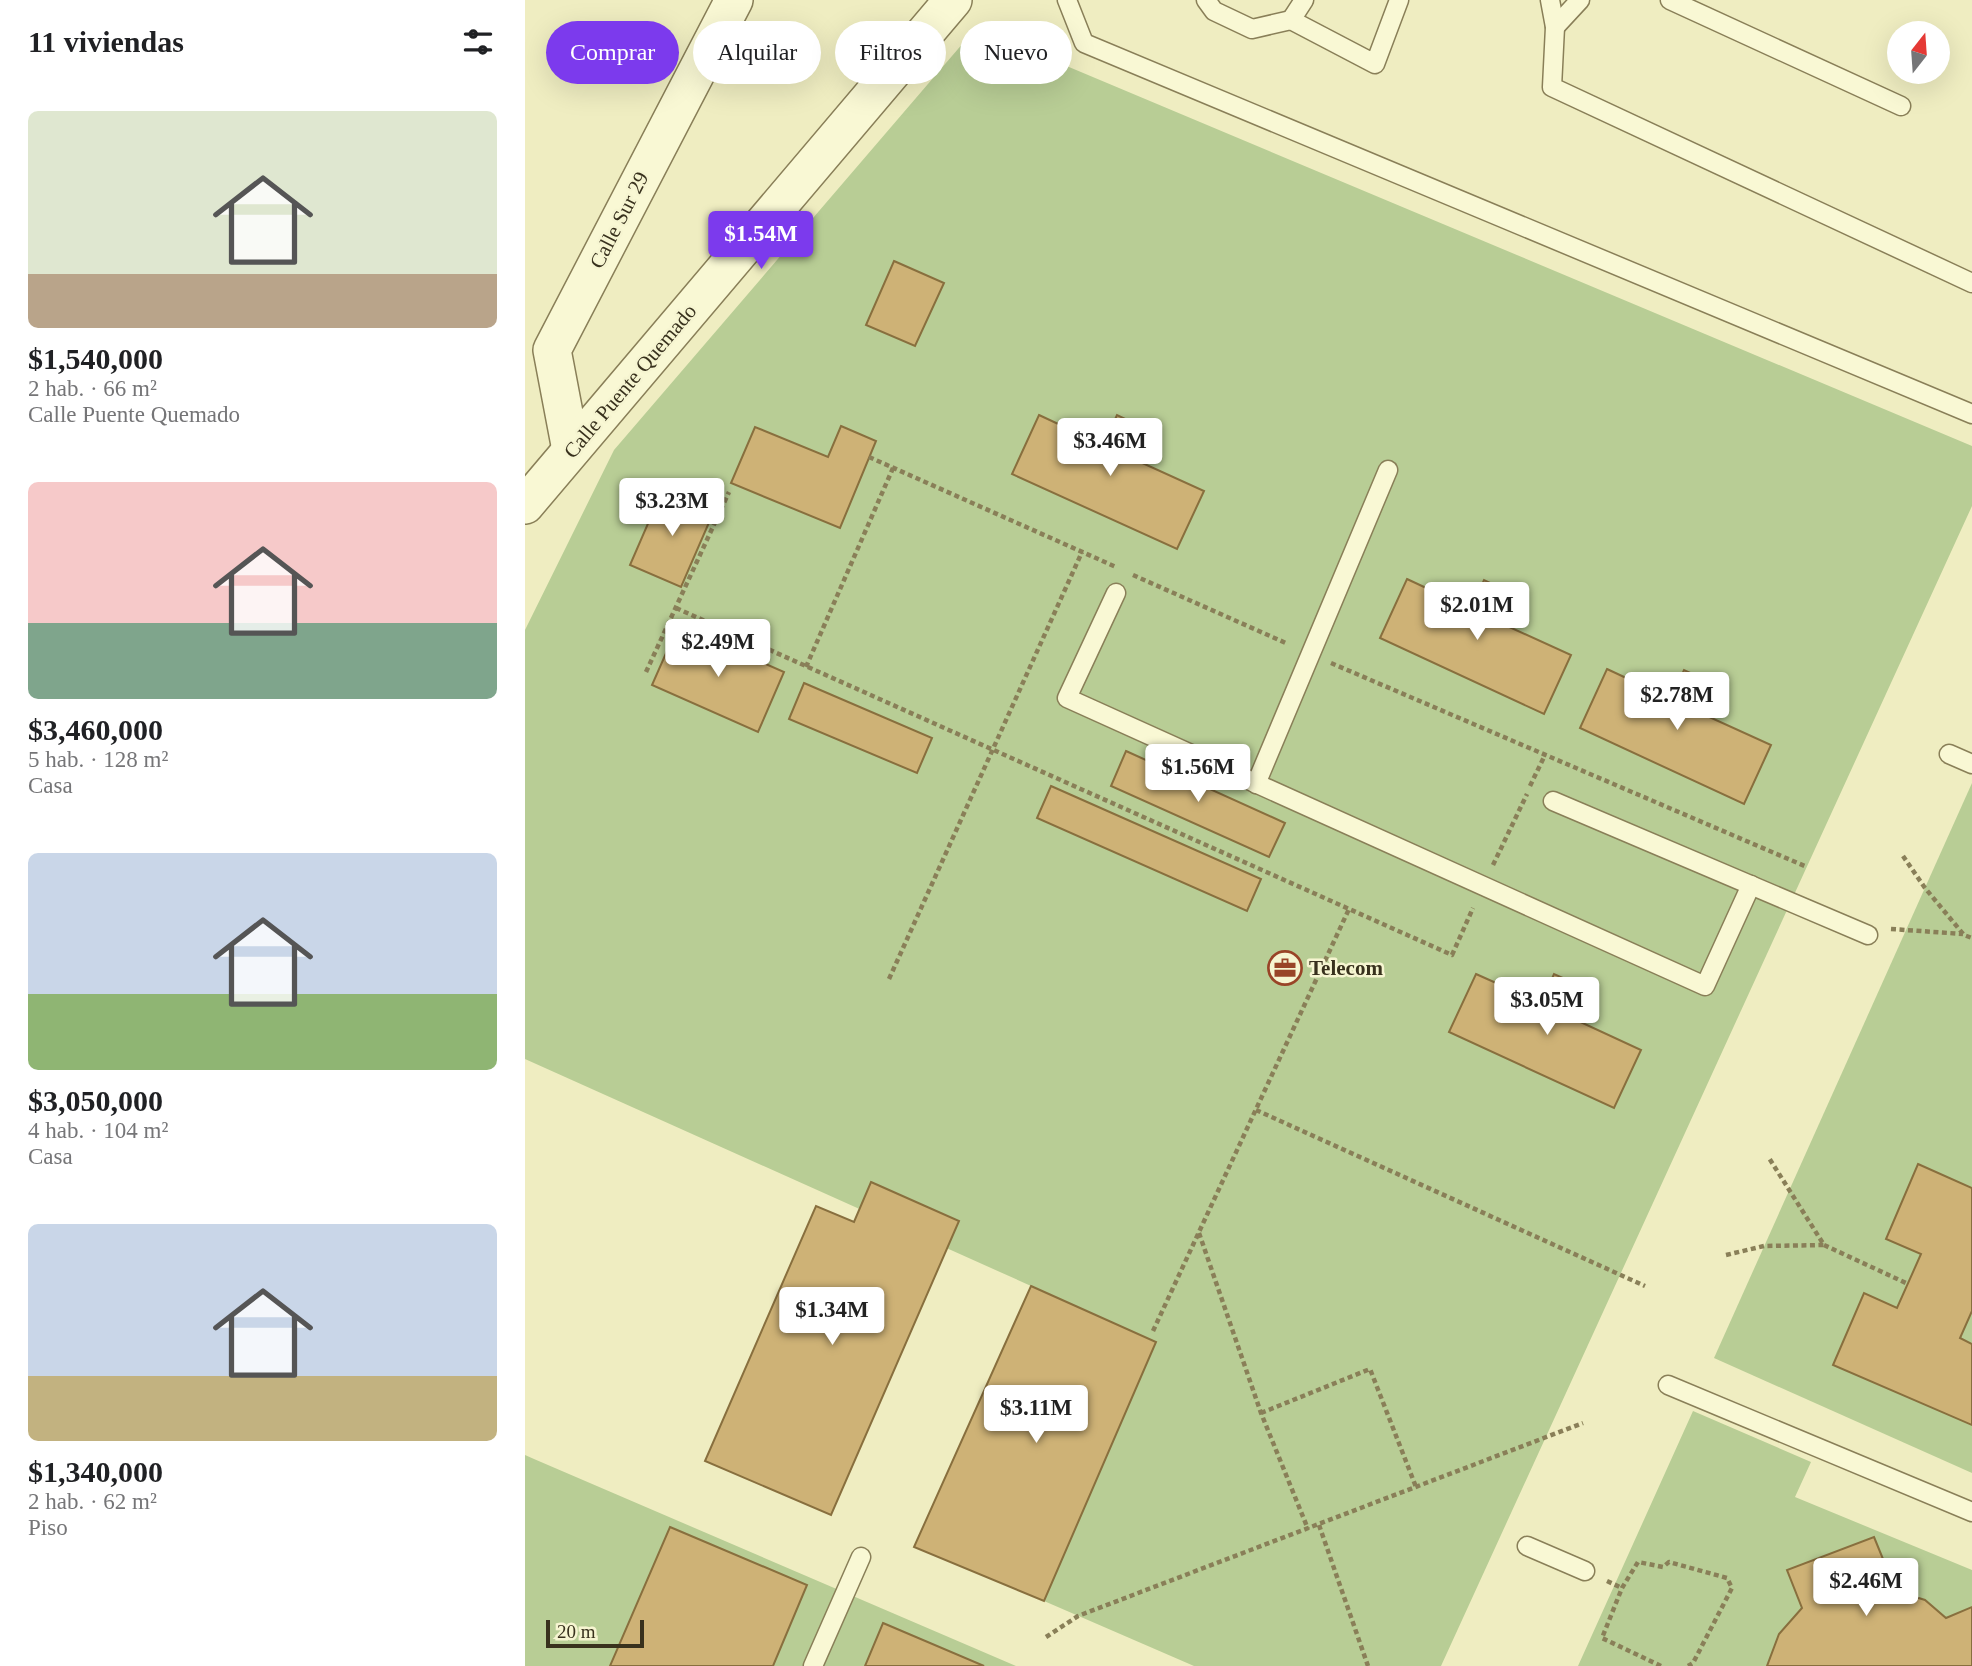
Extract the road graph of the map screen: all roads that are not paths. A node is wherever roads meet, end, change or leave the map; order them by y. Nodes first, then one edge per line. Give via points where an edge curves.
1 (734, 0) edge
2 (953, 0) edge
3 (1067, 0) edge
4 (1206, 0) edge
5 (1304, 0) edge
6 (1399, 0) edge
7 (1550, 0) edge
8 (1580, 0) edge
9 (1670, 0) edge
10 (1291, 20) junction
11 (1555, 27) junction
12 (1901, 106) dead end
13 (1972, 283) edge
14 (1972, 414) edge
15 (572, 450) junction
16 (1388, 470) dead end
17 (525, 505) edge
18 (1116, 593) dead end
19 (1948, 754) dead end
20 (1972, 764) edge
21 (1256, 784) junction
22 (1553, 801) dead end
23 (1751, 885) junction
24 (1875, 932) road end
25 (1668, 1385) dead end
26 (1972, 1512) edge
27 (1527, 1546) dead end
28 (862, 1557) dead end
29 (1584, 1571) dead end
30 (813, 1666) edge

1 - 15 street, Calle Sur 29 via 552,350
2 - 15 street, Calle Puente Quemado
3 - 14 lane via 1084,43
4 - 10 lane via 1214,12 1252,29
5 - 10 lane
6 - 10 lane via 1375,64
7 - 11 lane
8 - 11 lane
9 - 12 lane
11 - 13 lane via 1552,87
15 - 17 street, Calle Puente Quemado
16 - 21 lane
18 - 21 lane via 1067,698
19 - 20 lane
21 - 23 lane via 1705,986
22 - 23 lane
23 - 24 lane
25 - 26 lane
27 - 29 lane
28 - 30 lane

